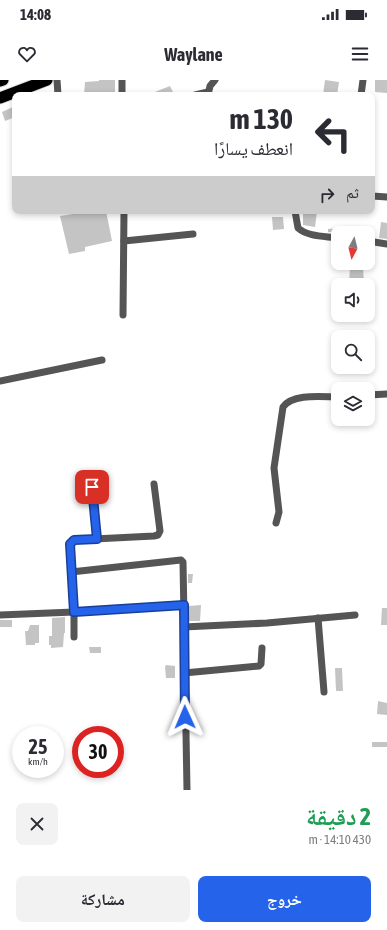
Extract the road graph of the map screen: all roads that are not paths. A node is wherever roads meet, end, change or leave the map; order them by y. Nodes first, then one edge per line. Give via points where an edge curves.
1 (3, 80) edge
2 (47, 80) edge
3 (56, 80) edge
4 (122, 80) edge
5 (215, 80) edge
6 (363, 80) edge
7 (0, 81) edge
8 (16, 92) edge
9 (58, 92) edge
10 (122, 92) edge
11 (209, 92) edge
12 (361, 92) edge
13 (12, 93) edge
14 (0, 98) edge
15 (375, 196) edge
16 (387, 198) edge
17 (124, 214) edge
18 (296, 214) edge
19 (193, 234) dead end
20 (331, 237) edge
21 (124, 241) junction
22 (375, 242) edge
23 (387, 244) edge
24 (123, 315) dead end
25 (102, 360) dead end
26 (0, 381) edge
27 (387, 394) edge
28 (375, 395) edge
29 (331, 397) edge
30 (154, 484) dead end
31 (92, 487) dead end
32 (276, 523) dead end
33 (97, 539) junction
34 (72, 572) junction
35 (184, 605) junction
36 (74, 612) junction
37 (0, 615) edge
38 (355, 615) dead end
39 (318, 618) junction
40 (184, 627) junction
41 (74, 637) dead end
42 (262, 648) dead end
43 (184, 673) junction
44 (324, 692) dead end
45 (187, 790) edge

1 - 7 highway
2 - 8 highway
3 - 9 street
4 - 10 street
5 - 11 street
6 - 12 street
13 - 14 highway
15 - 16 street
17 - 21 street
18 - 20 street via 298,228 302,232
19 - 21 street
21 - 24 street
22 - 23 street
25 - 26 street
27 - 28 street
29 - 32 street via 296,399 283,408 274,468 279,512
30 - 33 street via 160,531 158,534
31 - 33 street
33 - 34 street via 71,541
34 - 35 street via 181,560 184,567
34 - 36 street
35 - 36 street
35 - 40 street
36 - 37 street
36 - 41 street
38 - 39 street
39 - 40 street
39 - 44 street
40 - 43 street
42 - 43 street via 261,664 258,666
43 - 45 street

